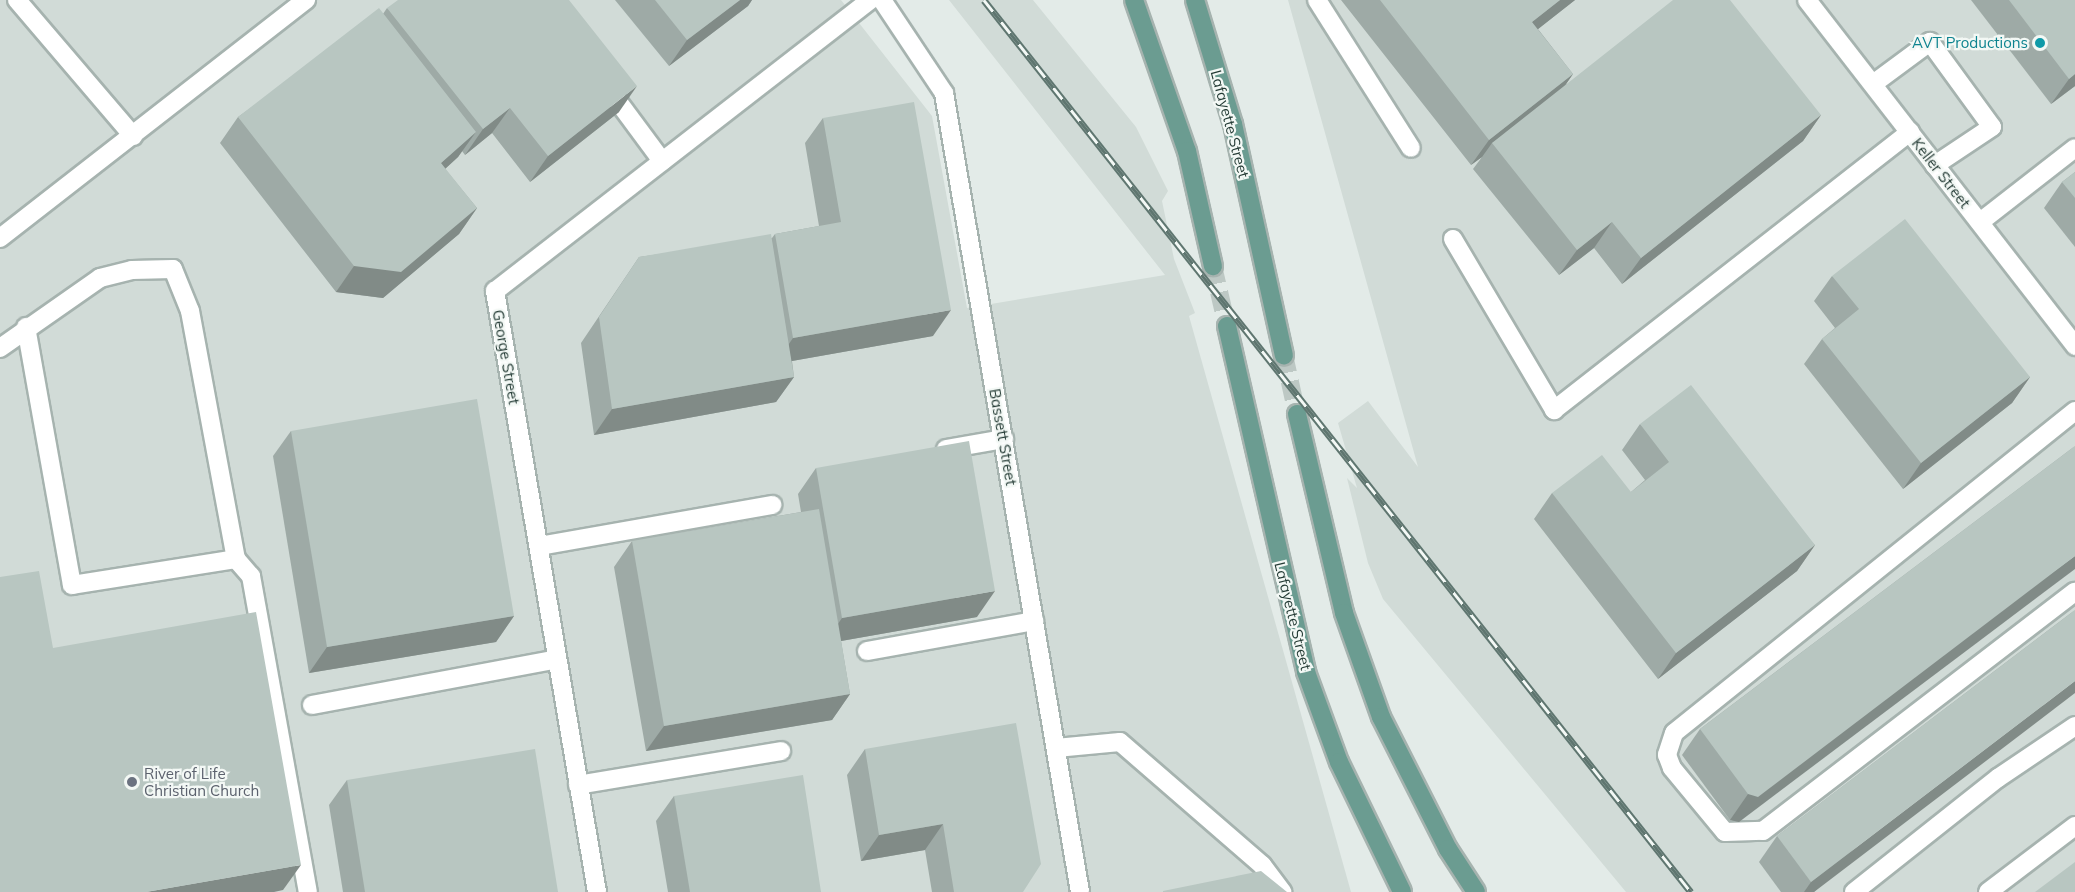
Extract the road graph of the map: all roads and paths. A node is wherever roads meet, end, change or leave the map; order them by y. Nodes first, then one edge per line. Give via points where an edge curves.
1 (16, 0) edge
2 (306, 0) edge
3 (870, 0) edge
4 (882, 0) edge
5 (1134, 0) edge
6 (1195, 0) edge
7 (1317, 0) edge
8 (1807, 0) edge
9 (597, 73) edge
10 (1873, 84) junction
11 (1910, 132) junction
12 (134, 136) junction
13 (1411, 148) dead end
14 (2075, 148) edge
15 (662, 161) junction
16 (1935, 165) junction
17 (1980, 222) junction
18 (0, 238) edge
19 (1453, 239) dead end
20 (1214, 266) tunnel mouth
21 (1227, 326) tunnel mouth
22 (26, 327) junction
23 (2075, 346) edge
24 (0, 348) edge
25 (1284, 355) tunnel mouth
26 (2075, 411) edge
27 (1297, 414) tunnel mouth
28 (1004, 439) junction
29 (931, 452) edge
30 (772, 505) dead end
31 (539, 546) junction
32 (236, 559) junction
33 (2075, 592) edge
34 (1034, 621) junction
35 (867, 651) dead end
36 (557, 659) junction
37 (312, 705) dead end
38 (2075, 726) edge
39 (1056, 748) junction
40 (781, 751) dead end
41 (578, 785) junction
42 (2075, 826) edge
43 (308, 892) edge
44 (597, 892) edge
45 (1080, 892) edge
46 (1282, 892) edge
47 (1402, 892) edge
48 (1476, 892) edge
49 (1854, 892) edge
50 (1988, 892) edge

1 - 12 street
2 - 12 street
3 - 15 street, George Street
4 - 28 street, Bassett Street via 944,93
5 - 20 main road via 1187,151
6 - 25 main road, Lafayette Street via 1233,124
7 - 13 street
8 - 10 street, Keller Street
9 - 15 street
10 - 11 street, Keller Street
10 - 16 street via 1930,42 1992,127
11 - 16 street, Keller Street
11 - 19 street via 1554,410
12 - 18 street
14 - 17 street
15 - 31 street, George Street via 495,291
16 - 17 street, Keller Street
17 - 23 street, Keller Street
21 - 47 main road, Lafayette Street via 1306,672 1339,762
22 - 24 street
22 - 32 street via 72,585
22 - 32 street via 100,279 132,270 174,269 190,311
26 - 33 street via 1674,733 1667,755 1672,768 1725,832 1763,831
27 - 48 main road via 1344,613 1382,717 1448,849
28 - 29 street
28 - 34 street, Bassett Street
30 - 31 street
31 - 36 street, George Street
32 - 43 street via 251,576
34 - 35 street
34 - 39 street, Bassett Street
36 - 37 street
36 - 41 street, George Street
38 - 49 street via 1998,778
39 - 45 street, Bassett Street
39 - 46 street via 1120,742 1262,865
40 - 41 street
41 - 44 street, George Street
42 - 50 street

